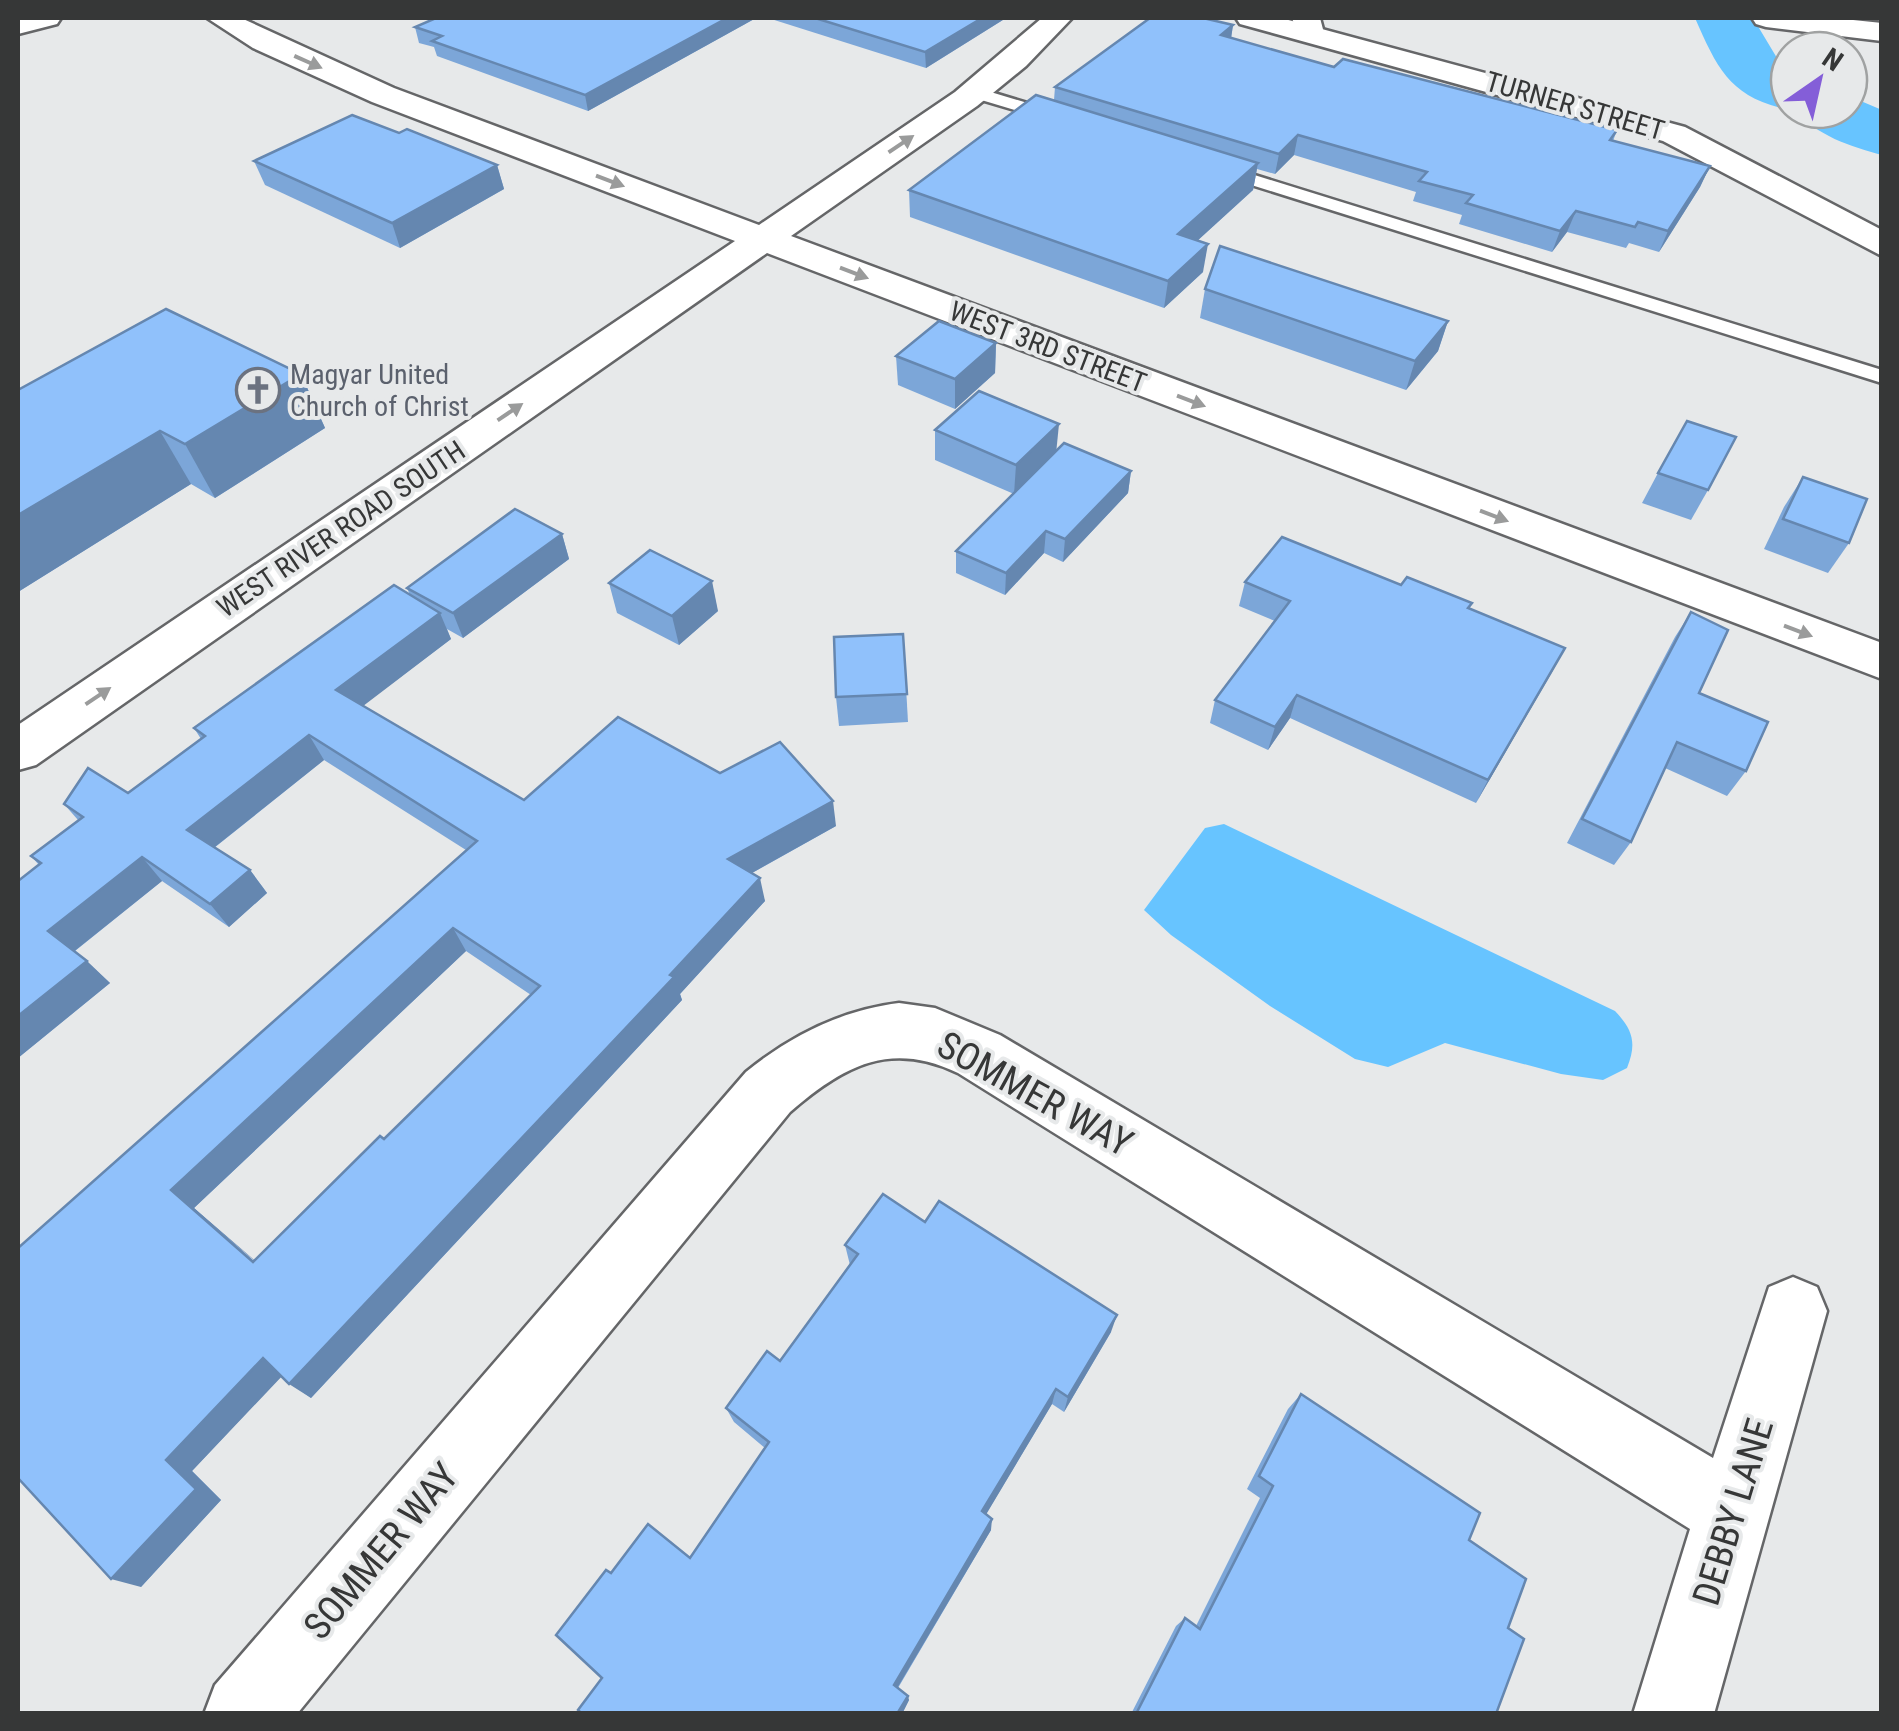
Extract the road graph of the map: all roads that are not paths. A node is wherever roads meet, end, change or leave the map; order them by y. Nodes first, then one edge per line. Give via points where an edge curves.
1 (47, 18) edge
2 (1058, 18) edge
3 (1250, 18) edge
4 (1766, 18) edge
5 (235, 21) edge
6 (18, 25) edge
7 (1308, 26) edge
8 (1882, 32) edge
9 (974, 92) junction
10 (1071, 122) edge
11 (1203, 164) edge
12 (763, 239) junction
13 (1882, 245) edge
14 (1882, 377) edge
15 (1882, 662) edge
16 (18, 751) edge
17 (1793, 1311) dead end
18 (1732, 1512) junction
19 (244, 1714) edge
20 (1673, 1714) edge

1 - 6 main road
2 - 9 main road, WEST RIVER ROAD SOUTH
3 - 7 main road, TURNER STREET
4 - 8 main road
5 -> 12 main road, WEST 3RD STREET via 383,96
7 - 13 main road, TURNER STREET via 1674,134
9 - 10 lane
12 -> 9 main road, WEST RIVER ROAD SOUTH
11 - 14 lane
12 -> 15 main road, WEST 3RD STREET
16 -> 12 main road, WEST RIVER ROAD SOUTH
17 - 18 main road, DEBBY LANE
18 - 19 main road, SOMMER WAY via 979,1054 934,1034 894,1032 807,1060 768,1092
18 - 20 main road, DEBBY LANE

